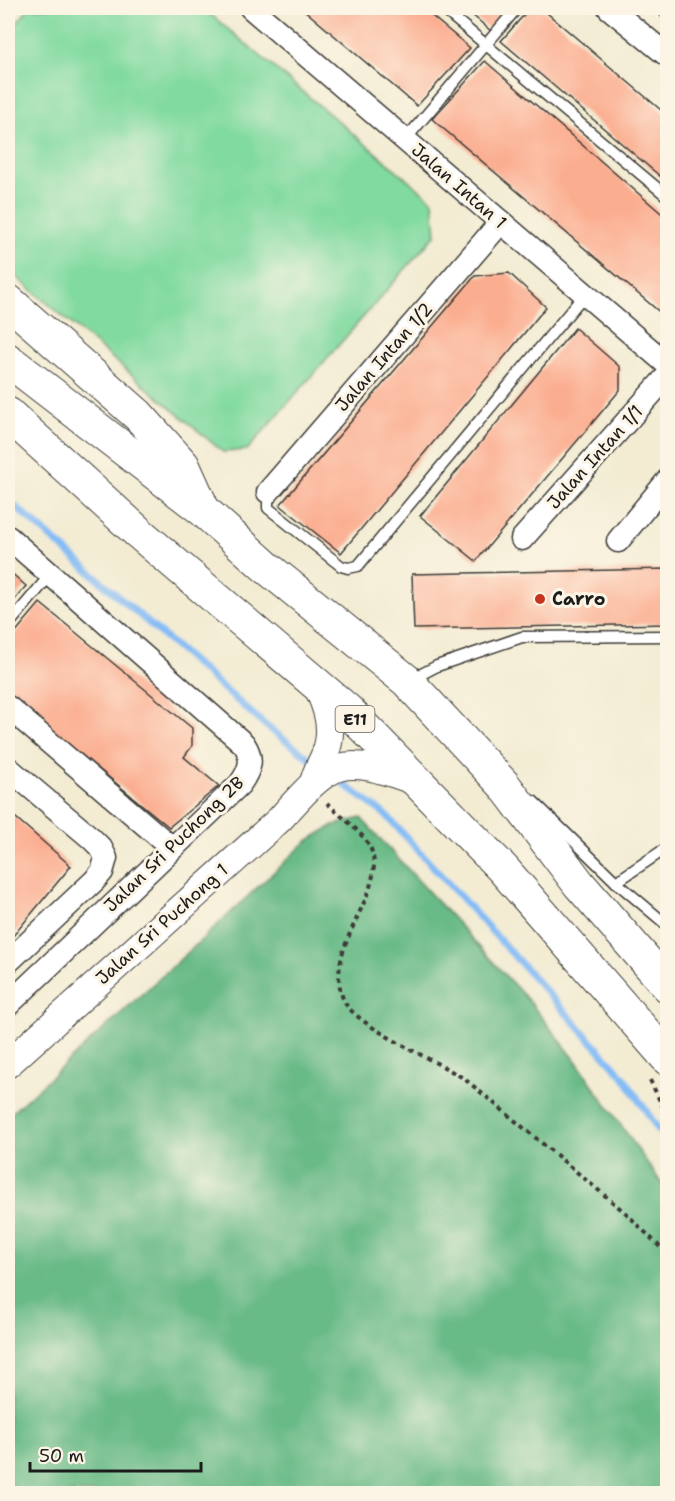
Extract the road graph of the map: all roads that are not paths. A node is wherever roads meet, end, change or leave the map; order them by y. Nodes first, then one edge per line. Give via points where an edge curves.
1 (251, 8) edge
2 (442, 8) edge
3 (517, 8) edge
4 (609, 8) edge
5 (486, 44) junction
6 (667, 56) edge
7 (405, 140) junction
8 (668, 197) edge
9 (501, 222) junction
10 (585, 294) junction
11 (8, 301) edge
12 (8, 360) edge
13 (668, 364) edge
14 (668, 375) edge
15 (8, 414) edge
16 (668, 480) edge
17 (268, 492) joint
18 (203, 510) junction
19 (8, 537) edge
20 (522, 539) dead end
21 (618, 541) dead end
22 (51, 574) junction
23 (8, 625) edge
24 (668, 636) edge
25 (407, 681) junction
26 (316, 684) junction
27 (8, 707) edge
28 (8, 768) edge
29 (315, 779) junction
30 (418, 783) junction
31 (504, 785) junction
32 (171, 847) junction
33 (668, 848) edge
34 (106, 858) junction
35 (135, 882) junction
36 (616, 882) junction
37 (668, 926) edge
38 (8, 962) edge
39 (668, 986) edge
40 (8, 1005) edge
41 (668, 1059) edge
42 (8, 1064) edge

1 - 7 street, Jalan Intan 1
2 - 5 lane
3 - 5 lane
4 - 6 street
5 - 7 lane
5 - 8 lane
7 - 9 street, Jalan Intan 1
9 - 10 street, Jalan Intan 1
9 - 17 street, Jalan Intan 1/2
10 - 13 street, Jalan Intan 1
10 - 17 lane via 358,566 341,566 268,508
11 - 18 highway via 138,415 183,465
12 - 18 highway
14 - 20 street, Jalan Intan 1/1
15 - 26 highway, E11
16 - 21 street
18 - 25 highway via 265,566
19 - 22 street, Jalan Sri Puchong 2B
22 - 23 lane
22 - 32 street, Jalan Sri Puchong 2B via 250,753 250,764 240,784
24 - 25 lane via 522,637 437,666
25 - 31 highway
26 - 29 street, Jalan Sri Puchong 1 via 329,719 327,745
26 - 30 highway, E11
27 - 32 street
28 - 34 street via 91,838
29 - 30 street, Jalan Sri Puchong 1 via 333,768 350,765 381,768
29 - 42 street, Jalan Sri Puchong 1 via 280,819
30 - 41 highway, E11 via 503,869
31 - 36 lane via 548,814
31 - 39 highway via 579,884
32 - 35 street, Jalan Sri Puchong 2B
33 - 36 lane
34 - 35 street
34 - 38 street via 94,881
35 - 40 street, Jalan Sri Puchong 2B
36 - 37 lane

